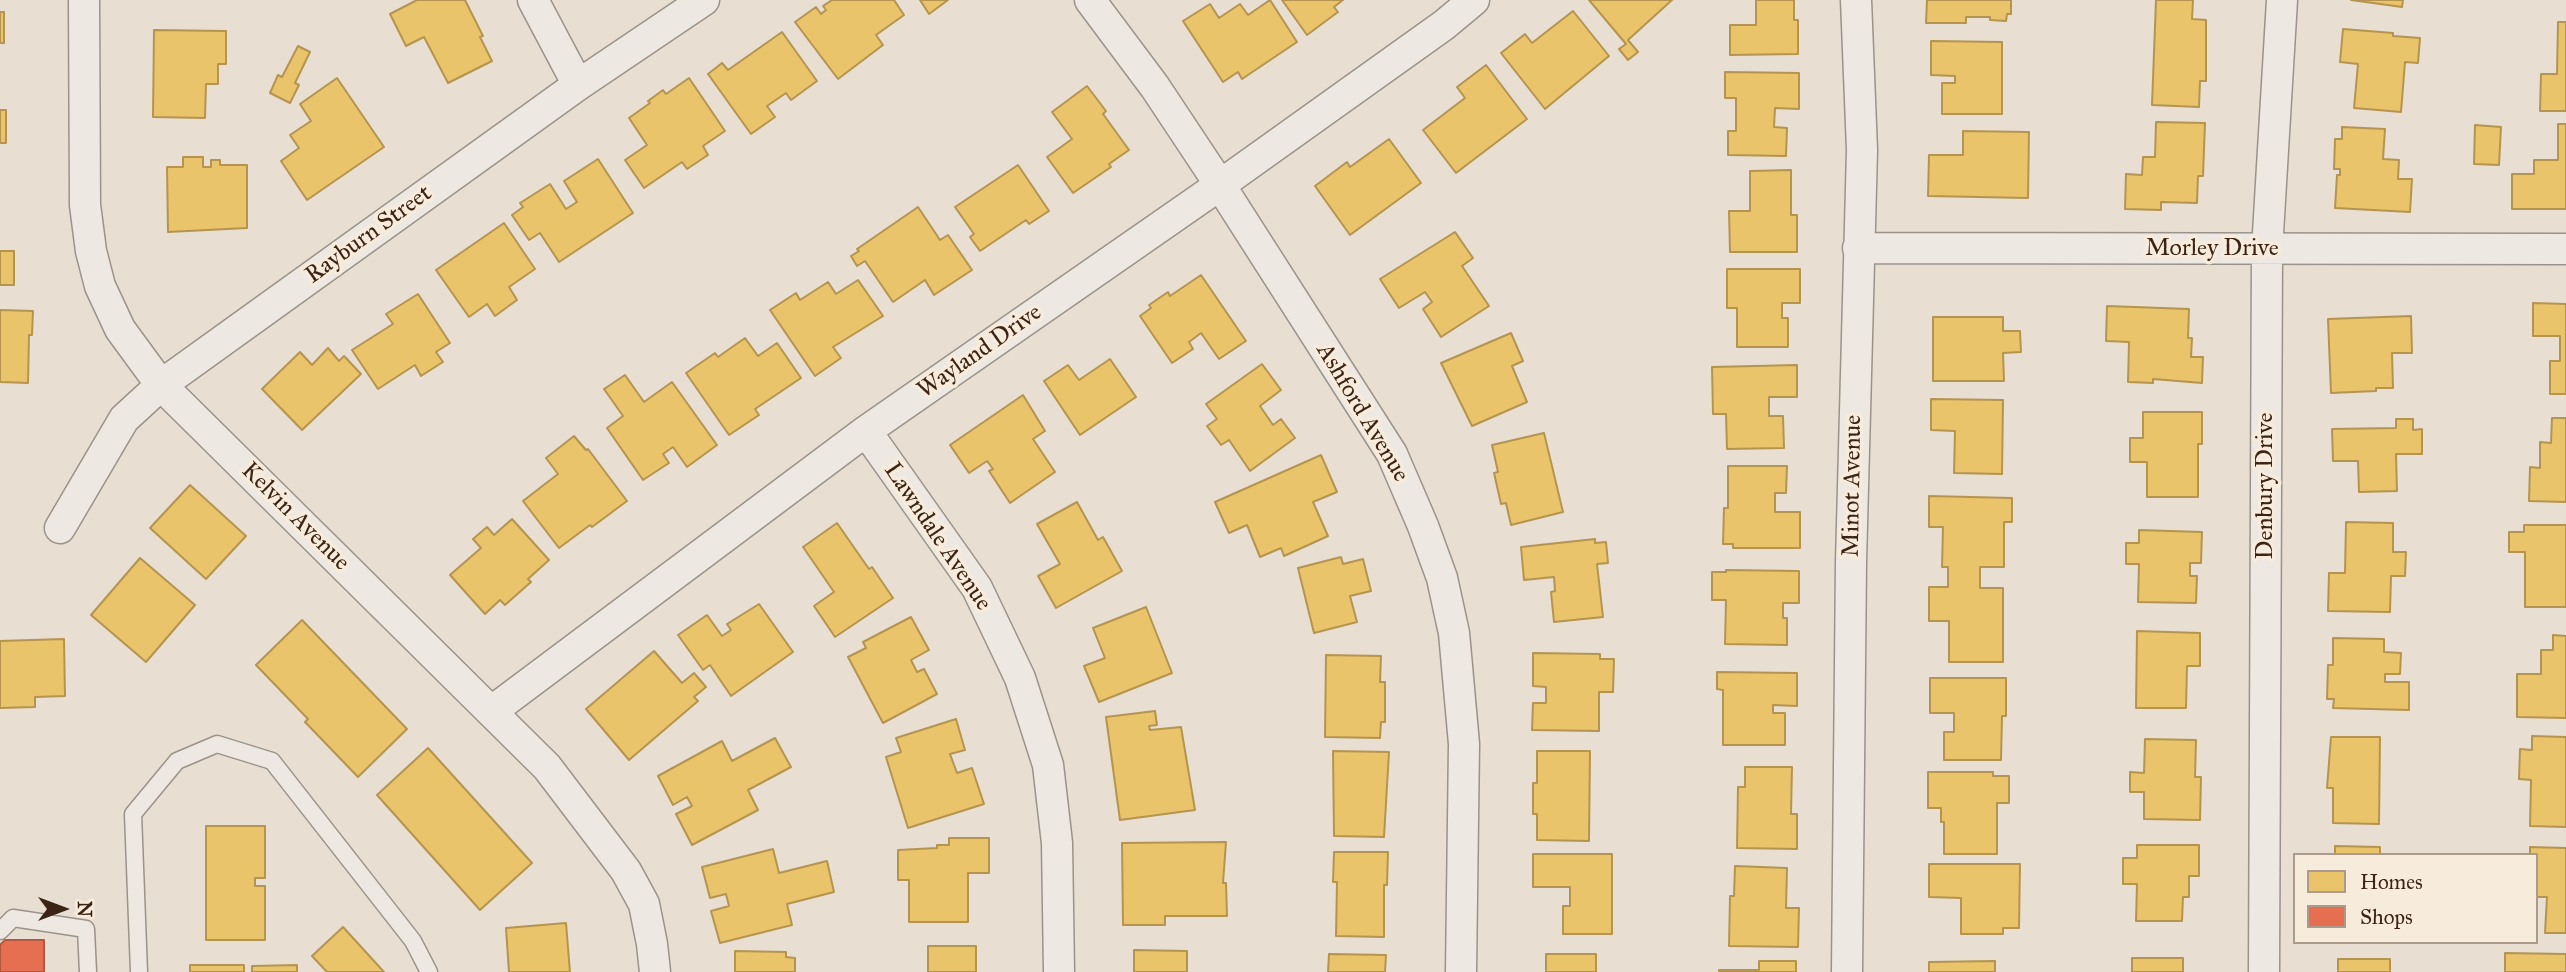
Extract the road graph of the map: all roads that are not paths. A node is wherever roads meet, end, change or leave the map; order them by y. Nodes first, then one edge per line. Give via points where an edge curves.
1 (84, 0) edge
2 (533, 0) edge
3 (704, 0) edge
4 (1090, 0) edge
5 (1474, 0) edge
6 (1856, 0) edge
7 (2282, 0) edge
8 (578, 85) junction
9 (1220, 185) junction
10 (1858, 248) junction
11 (2566, 249) edge
12 (2267, 250) junction
13 (161, 385) junction
14 (866, 431) junction
15 (60, 528) dead end
16 (492, 711) junction
17 (0, 931) edge
18 (88, 972) edge
19 (139, 972) edge
20 (429, 972) edge
21 (654, 972) edge
22 (1059, 972) edge
23 (1461, 972) edge
24 (1847, 972) edge
25 (2264, 972) edge

1 - 13 street, Kelvin Avenue via 86,205 91,251 100,286 120,330
2 - 8 street
3 - 8 street, Rayburn Street
4 - 9 street, Ashford Avenue
5 - 9 street, Wayland Drive
6 - 10 street, Minot Avenue via 1862,150
7 - 12 street, Denbury Drive
8 - 13 street, Rayburn Street
9 - 14 street, Wayland Drive
9 - 23 street, Ashford Avenue via 1392,454 1442,578 1454,633 1464,744
10 - 12 street, Morley Drive
10 - 24 street, Minot Avenue
11 - 12 street, Morley Drive
12 - 25 street, Denbury Drive
13 - 15 street, Rayburn Street via 124,419
13 - 16 street, Kelvin Avenue
14 - 16 street, Wayland Drive
14 - 22 street, Lawndale Avenue via 977,588 1020,678 1048,765 1057,842
16 - 21 street, Kelvin Avenue via 547,767 626,871 644,904
17 - 18 lane via 13,918 86,929
19 - 20 lane via 133,814 177,761 217,744 272,761 413,941

